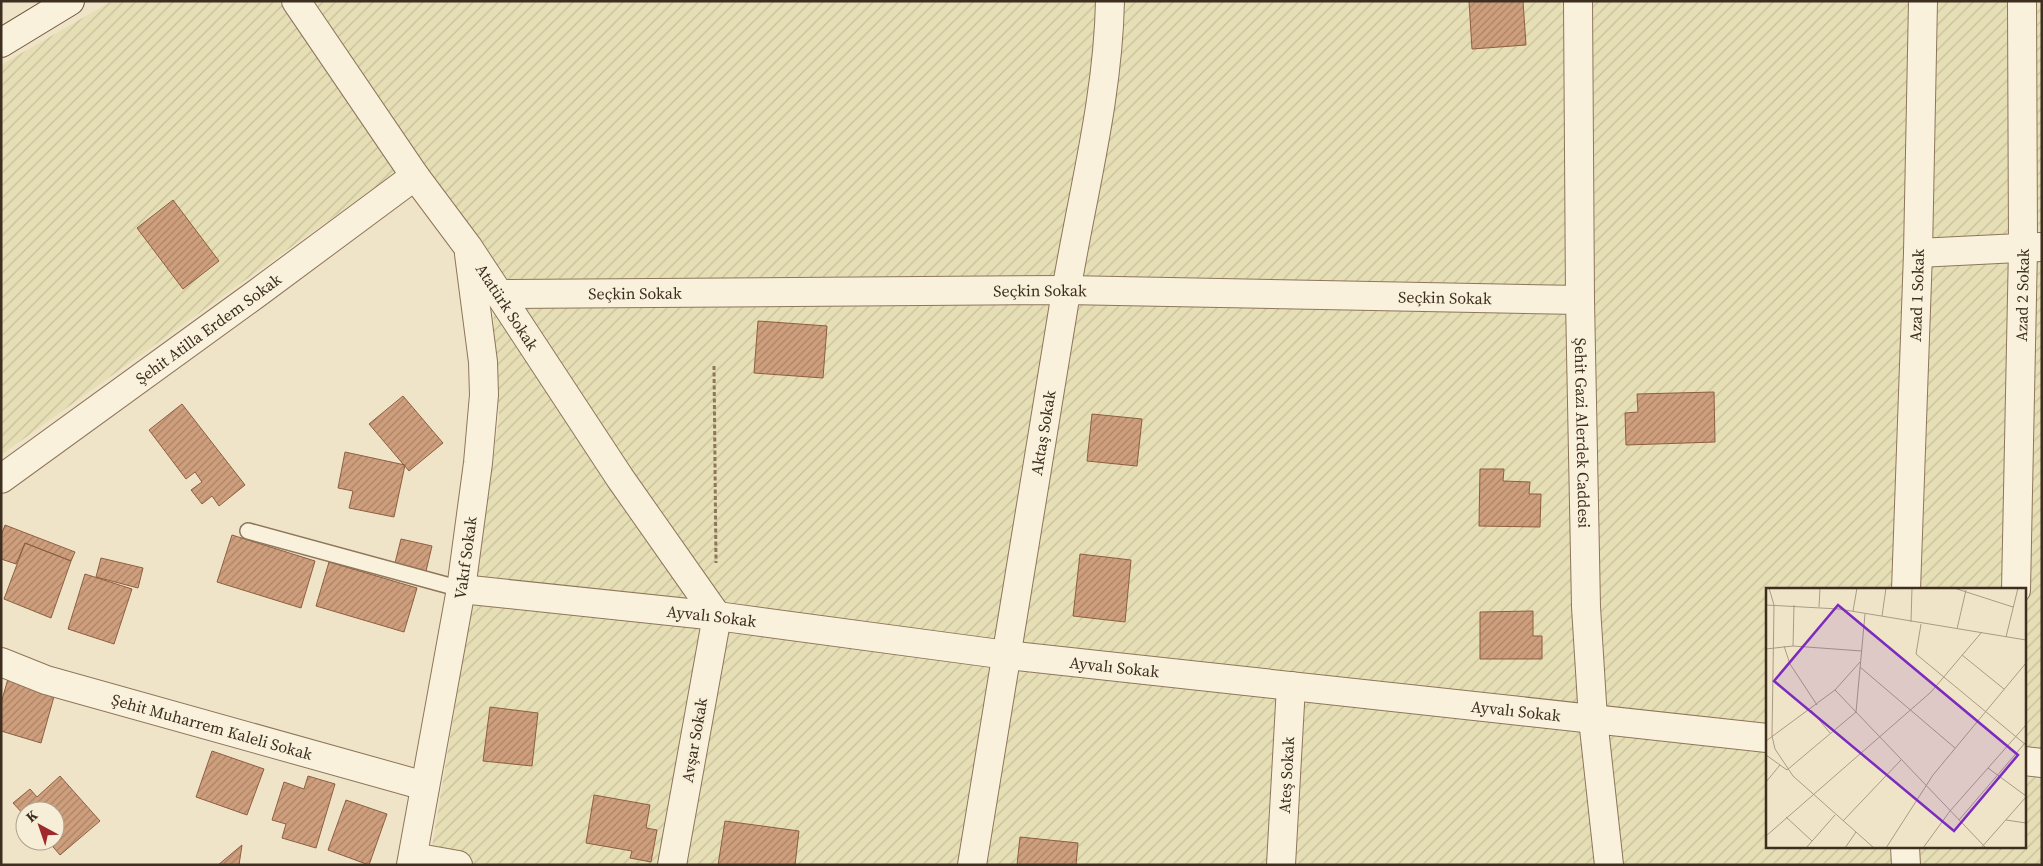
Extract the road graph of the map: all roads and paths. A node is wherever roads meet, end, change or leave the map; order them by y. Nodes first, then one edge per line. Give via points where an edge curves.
1 (70, 1) edge
2 (296, 1) edge
3 (1110, 1) edge
4 (1578, 1) edge
5 (1923, 1) edge
6 (2022, 1) edge
7 (1, 43) edge
8 (415, 176) junction
9 (468, 248) junction
10 (2032, 248) edge
11 (1918, 253) junction
12 (1066, 290) junction
13 (499, 294) junction
14 (1580, 300) junction
15 (714, 366) dead end
16 (1, 479) edge
17 (248, 531) dead end
18 (716, 566) dead end
19 (1906, 588) edge
20 (2016, 588) edge
21 (460, 589) junction
22 (717, 616) junction
23 (1007, 655) junction
24 (1, 662) edge
25 (1291, 686) junction
26 (1593, 719) junction
27 (1766, 738) edge
28 (2026, 761) edge
29 (2042, 763) edge
30 (425, 786) junction
31 (1906, 848) edge
32 (412, 861) edge
33 (458, 865) edge
34 (672, 865) edge
35 (972, 865) edge
36 (1281, 865) edge
37 (1609, 865) edge
38 (1906, 865) edge

1 - 7 street
2 - 8 street, Atatürk Sokak
3 - 12 street, Aktaş Sokak via 1097,127
4 - 14 street, Şehit Gazi Alerdek Caddesi
5 - 11 street, Azad 1 Sokak
6 - 10 street, Azad 2 Sokak
8 - 9 street, Atatürk Sokak
8 - 16 street, Şehit Atilla Erdem Sokak
9 - 13 street, Atatürk Sokak
9 - 21 street, Vakıf Sokak via 480,333 484,395
10 - 11 street
10 - 20 street, Azad 2 Sokak
11 - 19 street, Azad 1 Sokak
12 - 13 street, Seçkin Sokak
12 - 14 street, Seçkin Sokak
12 - 23 street, Aktaş Sokak
13 - 22 street, Atatürk Sokak via 620,478
14 - 26 street, Şehit Gazi Alerdek Caddesi via 1586,607
15 - 18 path
17 - 21 lane
21 - 22 street, Ayvalı Sokak
21 - 30 street, Vakıf Sokak
22 - 23 street, Ayvalı Sokak
22 - 34 street, Avşar Sokak
23 - 25 street, Ayvalı Sokak
23 - 35 street, Aktaş Sokak
24 - 30 street, Şehit Muharrem Kaleli Sokak via 46,680
25 - 26 street, Ayvalı Sokak
25 - 36 street, Ateş Sokak
26 - 27 street, Ayvalı Sokak
26 - 37 street, Şehit Gazi Alerdek Caddesi
28 - 29 street
30 - 32 street, Vakıf Sokak
31 - 38 street
32 - 33 street

